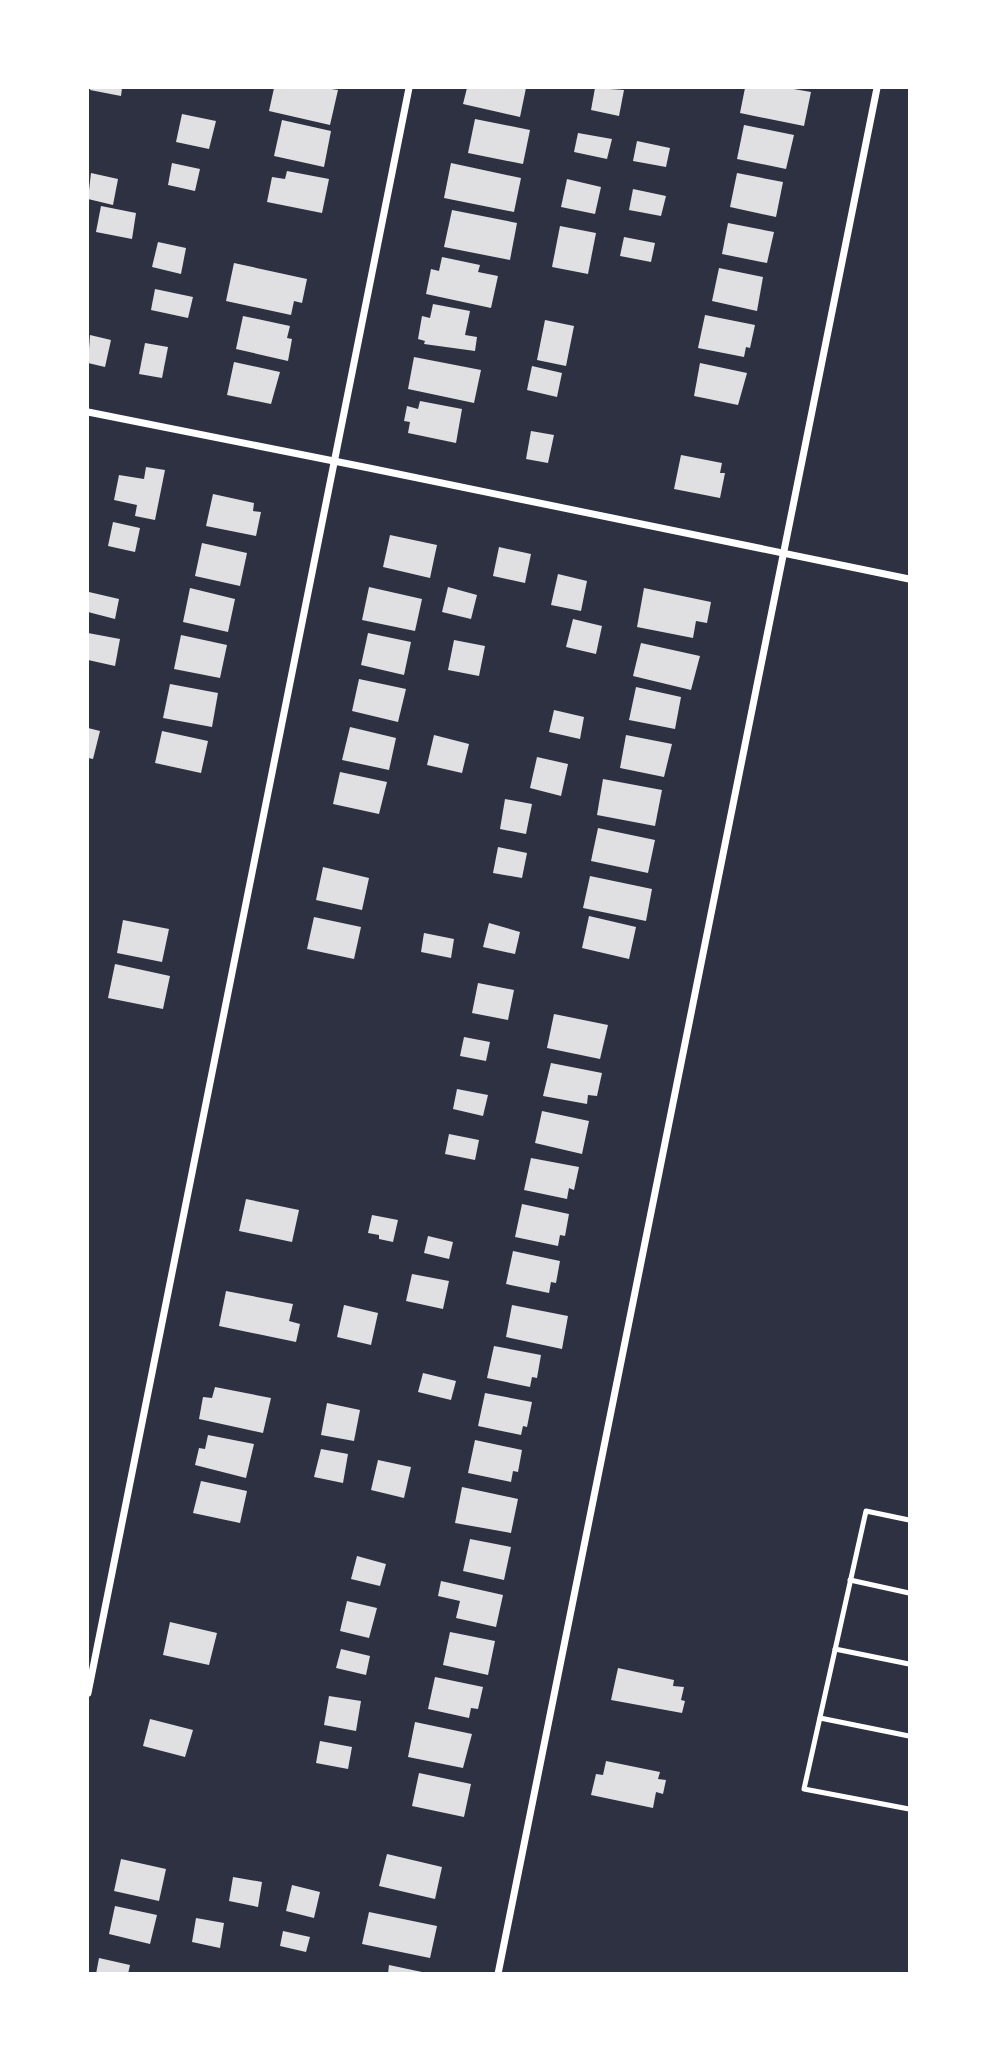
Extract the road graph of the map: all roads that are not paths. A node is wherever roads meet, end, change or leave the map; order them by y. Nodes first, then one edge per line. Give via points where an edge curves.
1 (409, 88) edge
2 (877, 88) edge
3 (88, 412) edge
4 (334, 460) junction
5 (783, 553) junction
6 (909, 579) edge
7 (909, 1520) edge
8 (850, 1580) junction
9 (909, 1593) edge
10 (835, 1649) junction
11 (909, 1664) edge
12 (88, 1693) edge
13 (820, 1718) junction
14 (909, 1736) edge
15 (909, 1809) edge
16 (498, 1973) edge

1 - 4 street
2 - 5 street
3 - 4 street
4 - 5 street
4 - 12 street
5 - 6 street
5 - 16 street
7 - 8 lane via 866,1511
8 - 9 lane
8 - 10 lane
10 - 11 lane
10 - 13 lane
13 - 14 lane
13 - 15 lane via 804,1789

